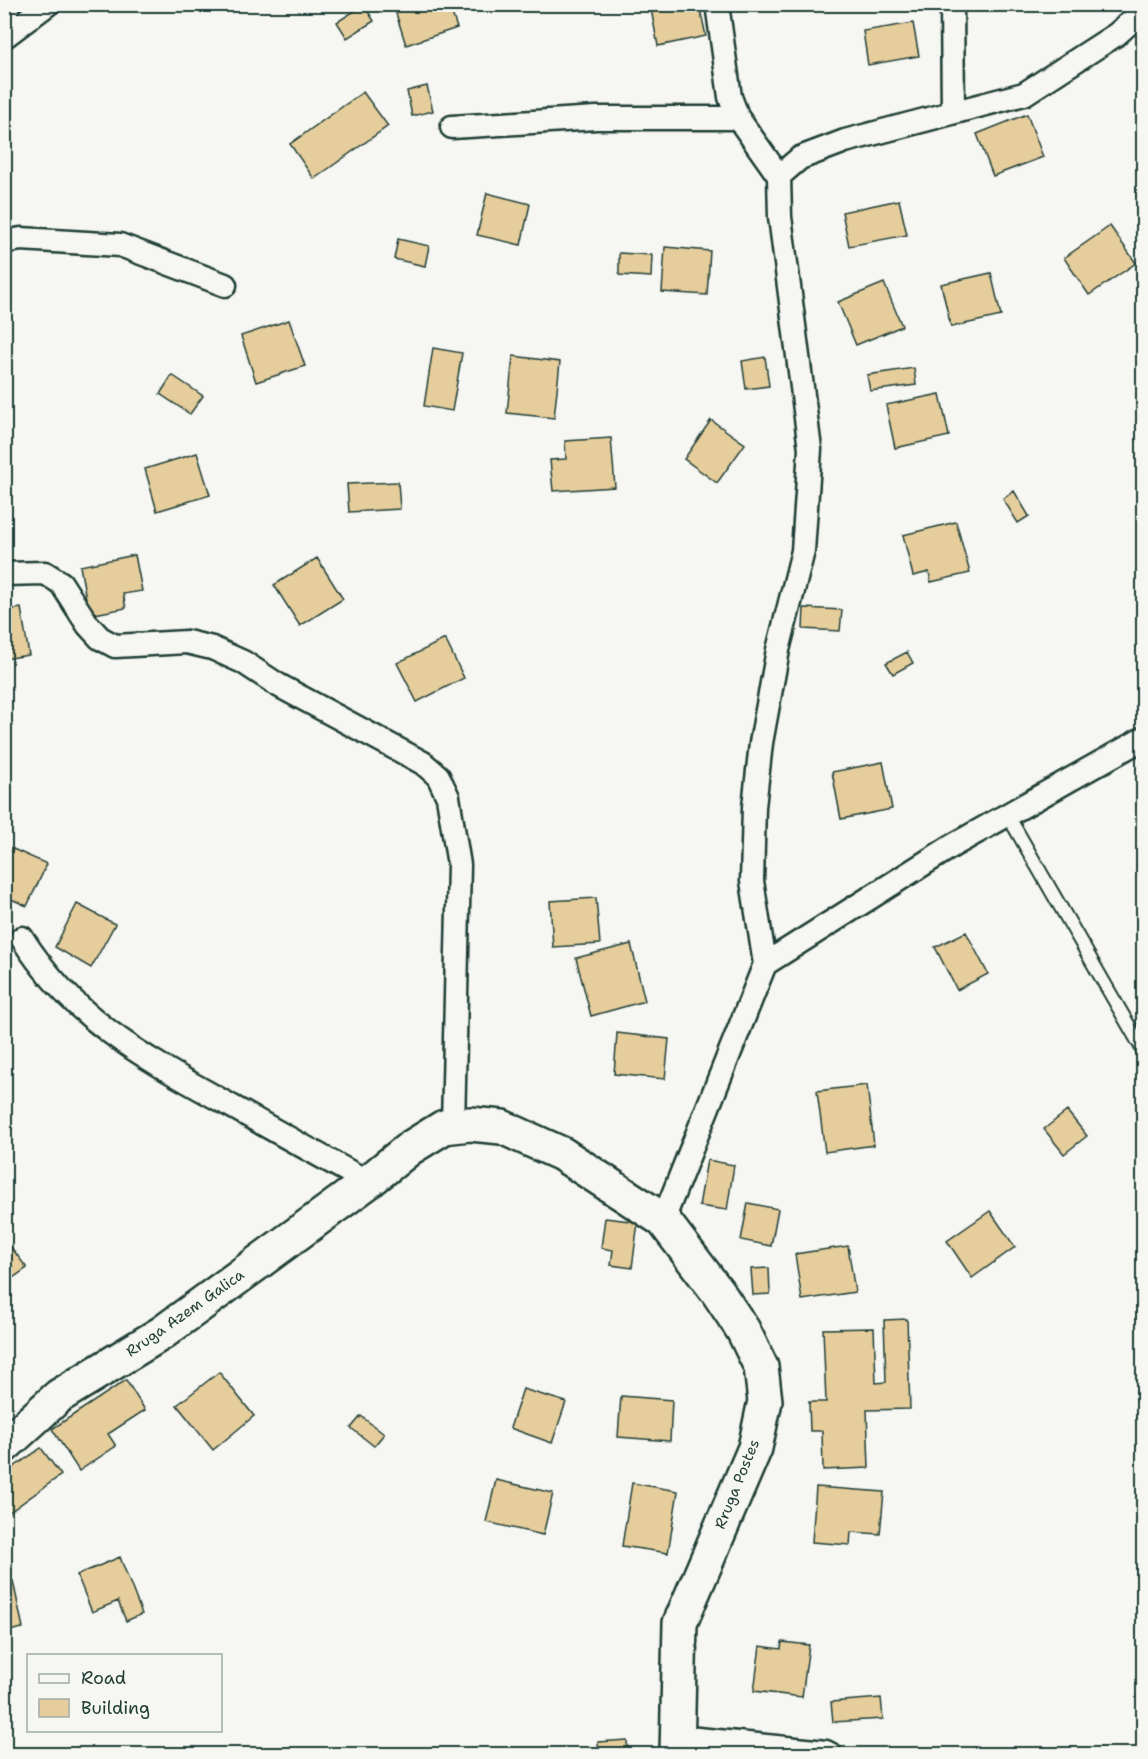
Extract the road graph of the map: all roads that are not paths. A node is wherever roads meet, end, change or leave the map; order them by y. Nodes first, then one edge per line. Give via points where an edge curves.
1 (8, 4) edge
2 (48, 4) edge
3 (717, 4) edge
4 (952, 4) edge
5 (1143, 10) edge
6 (4, 18) edge
7 (4, 37) edge
8 (953, 111) junction
9 (738, 118) junction
10 (452, 127) dead end
11 (779, 176) junction
12 (4, 242) edge
13 (225, 285) dead end
14 (4, 574) edge
15 (1143, 738) edge
16 (1007, 814) junction
17 (22, 938) dead end
18 (765, 964) junction
19 (1143, 1052) edge
20 (453, 1126) junction
21 (368, 1182) junction
22 (663, 1220) junction
23 (4, 1446) edge
24 (677, 1746) edge
25 (830, 1755) edge

1 - 6 street
2 - 7 street
3 - 9 street via 730,97
4 - 8 street
5 - 8 street via 1117,34 1024,94
8 - 11 street via 827,147 800,158
9 - 10 street via 596,118
9 - 11 street
11 - 18 street via 780,217 810,449 802,551 760,743 754,807 753,881
12 - 13 street via 21,239 120,245
14 - 20 street via 45,573 61,583 88,625 115,646 187,642 243,662 278,685 423,762 438,776 448,797 459,866
15 - 16 street
16 - 18 street
16 - 19 lane
17 - 21 street via 58,988 98,1026 143,1057
18 - 22 street
20 - 21 street, Rruga Azem Galica via 444,1127 410,1148
20 - 22 street, Rruga Azem Galica via 502,1127 562,1154
21 - 23 street, Rruga Azem Galica via 162,1333 59,1396
22 - 24 street, Rruga Postes via 743,1330 761,1367 765,1401 755,1448 680,1623
24 - 25 street, Rruga Postes

